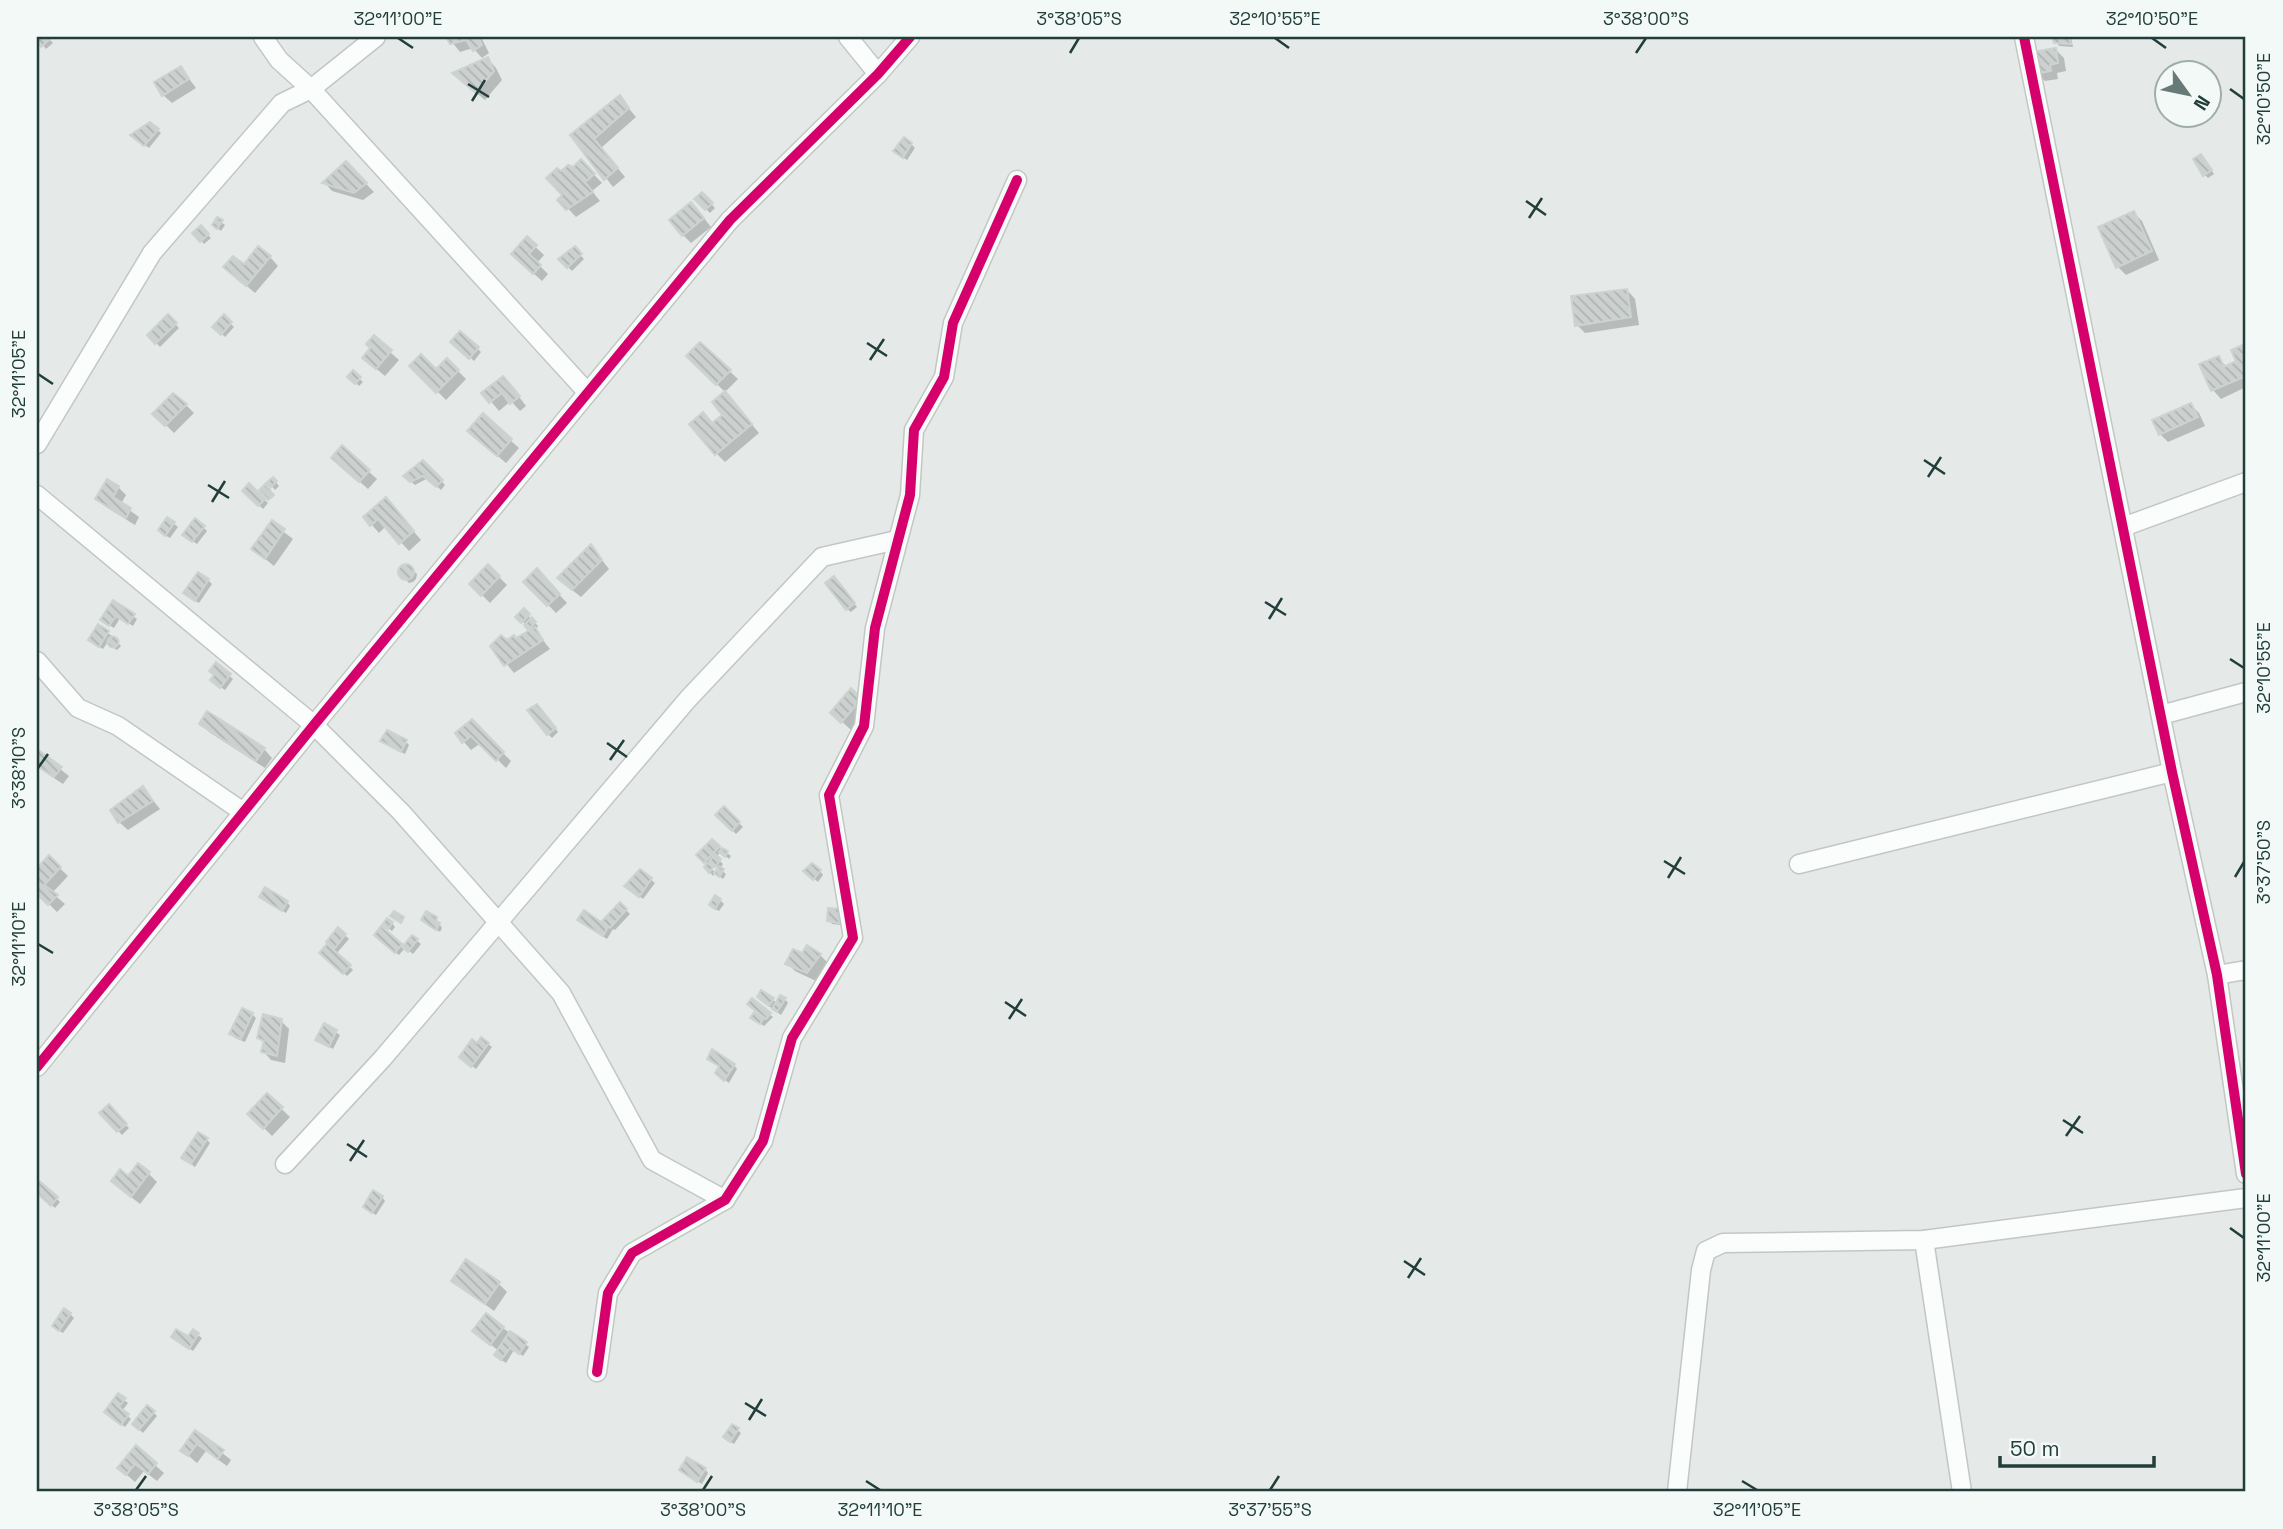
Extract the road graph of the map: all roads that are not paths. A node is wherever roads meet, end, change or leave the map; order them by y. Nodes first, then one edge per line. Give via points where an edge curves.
1 (263, 37) edge
2 (376, 37) edge
3 (848, 37) edge
4 (910, 37) edge
5 (2024, 37) edge
6 (878, 74) junction
7 (311, 89) junction
8 (1017, 180) dead end
9 (587, 392) junction
10 (37, 444) edge
11 (2246, 482) edge
12 (37, 495) edge
13 (2123, 527) junction
14 (897, 540) junction
15 (37, 662) edge
16 (2246, 692) edge
17 (2161, 715) junction
18 (314, 725) junction
19 (2172, 772) junction
20 (243, 812) junction
21 (1798, 864) dead end
22 (497, 921) junction
23 (2246, 970) edge
24 (2217, 975) junction
25 (37, 1067) edge
26 (285, 1164) dead end
27 (2246, 1174) edge
28 (2246, 1198) edge
29 (724, 1200) junction
30 (1924, 1240) junction
31 (597, 1372) dead end
32 (1677, 1492) edge
33 (1962, 1492) edge

1 - 7 street via 279,60
2 - 7 street
3 - 6 street
4 - 6 street
5 - 13 street
6 - 9 street via 730,220
7 - 9 street
7 - 10 street via 282,103 152,253
8 - 14 street via 953,323 944,377 914,430 910,495
9 - 18 street
11 - 13 street
12 - 18 street
13 - 17 street
14 - 22 street via 822,557 688,699
14 - 29 street via 874,628 864,726 829,795 853,938 792,1038 762,1141
15 - 20 street via 78,708 118,726
16 - 17 street
17 - 19 street
18 - 20 street
18 - 22 street via 401,812
19 - 21 street
19 - 24 street
20 - 25 street
22 - 26 street via 383,1058
22 - 29 street via 561,993 652,1160
23 - 24 street
24 - 27 street
28 - 30 street
29 - 31 street via 632,1253 608,1293
30 - 32 street via 1723,1243 1706,1251
30 - 33 street

